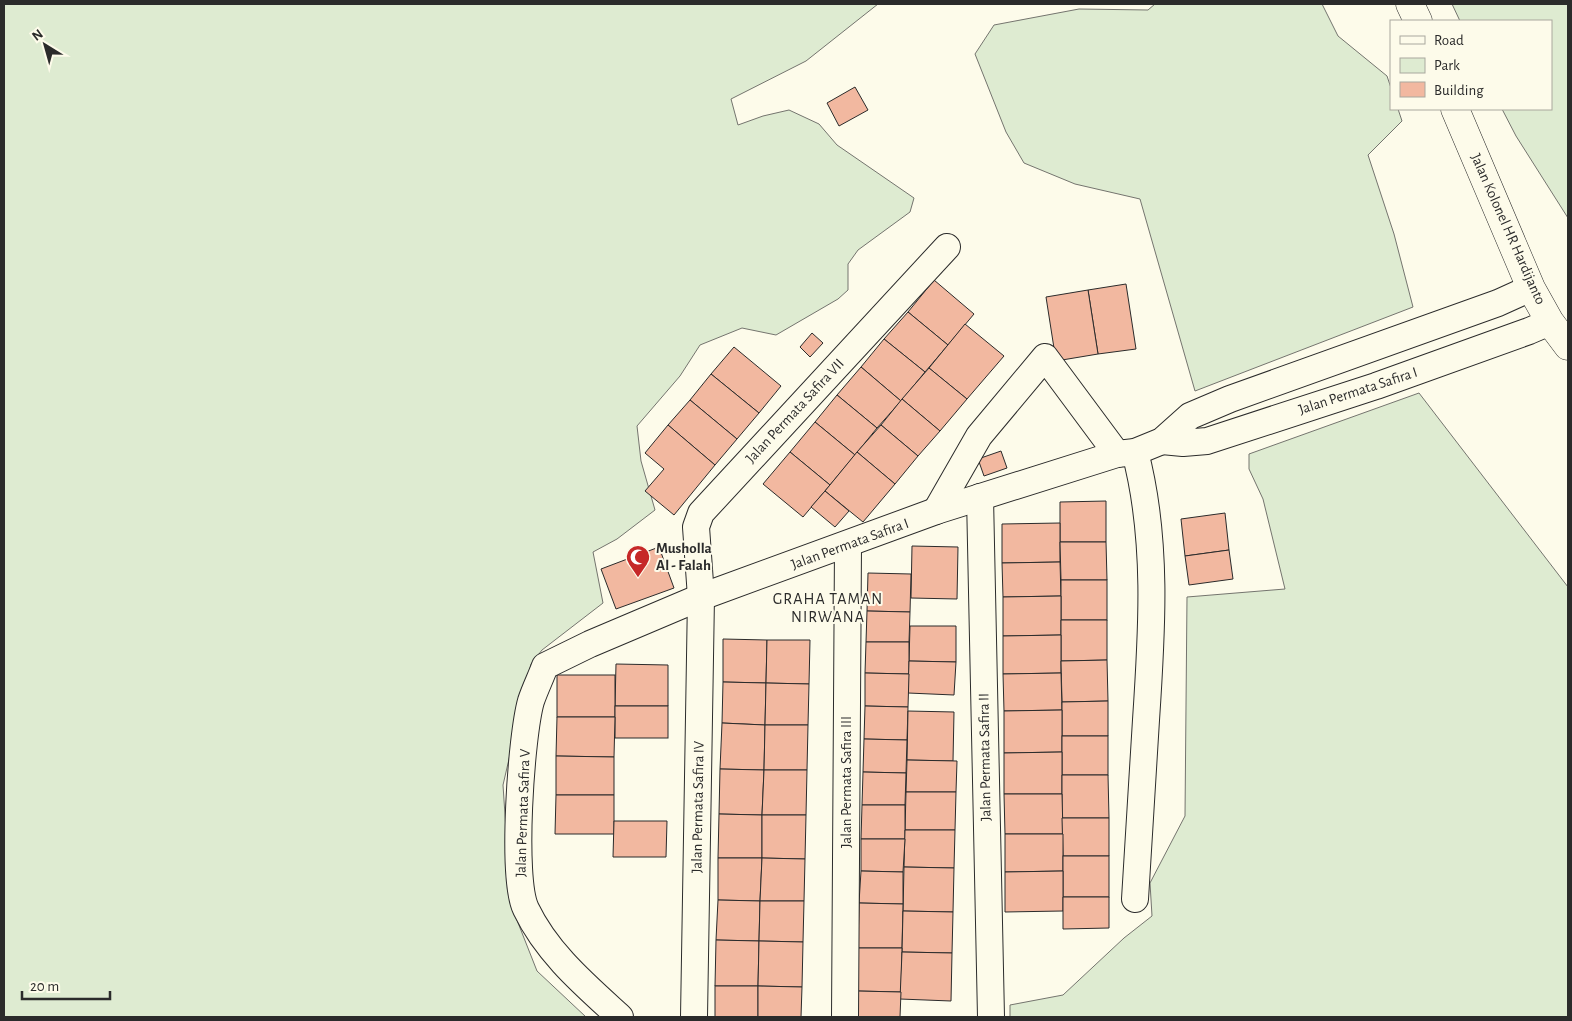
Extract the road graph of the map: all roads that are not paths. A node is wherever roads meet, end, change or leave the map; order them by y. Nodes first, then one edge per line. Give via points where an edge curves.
1 (1410, 4) edge
2 (1418, 20) edge
3 (1455, 110) edge
4 (947, 246) dead end
5 (1531, 288) junction
6 (1550, 322) junction
7 (1568, 346) edge
8 (1293, 376) junction
9 (1305, 408) junction
10 (1162, 442) junction
11 (1126, 453) junction
12 (980, 497) junction
13 (936, 512) junction
14 (848, 546) junction
15 (701, 597) junction
16 (545, 666) joint
17 (1135, 899) dead end
18 (620, 1017) edge
19 (694, 1017) edge
20 (845, 1017) edge
21 (991, 1017) edge

1 - 2 main road
3 - 5 main road, Jalan Kolonel HR Hardijanto
4 - 15 street, Jalan Permata Safira VII via 701,513 696,527
5 - 6 main road, Jalan Kolonel HR Hardijanto
5 - 8 street, Jalan Permata Safira I via 1498,303
6 - 7 main road, Jalan Kolonel HR Hardijanto
6 - 9 street, Jalan Permata Safira I via 1376,386
8 - 9 street
8 - 10 street, Jalan Permata Safira I via 1190,416
9 - 10 street, Jalan Permata Safira I via 1207,441
10 - 11 street, Jalan Permata Safira I
11 - 12 street, Jalan Permata Safira I
11 - 13 street via 1046,357 979,436
11 - 17 street via 1144,485 1150,543 1151,649
12 - 13 street, Jalan Permata Safira I
12 - 21 street, Jalan Permata Safira II
13 - 14 street, Jalan Permata Safira I
14 - 15 street, Jalan Permata Safira I
14 - 20 street, Jalan Permata Safira III
15 - 16 street, Jalan Permata Safira I
15 - 19 street, Jalan Permata Safira IV
16 - 18 street, Jalan Permata Safira V via 531,702 522,759 518,871 524,907 543,939 573,973

